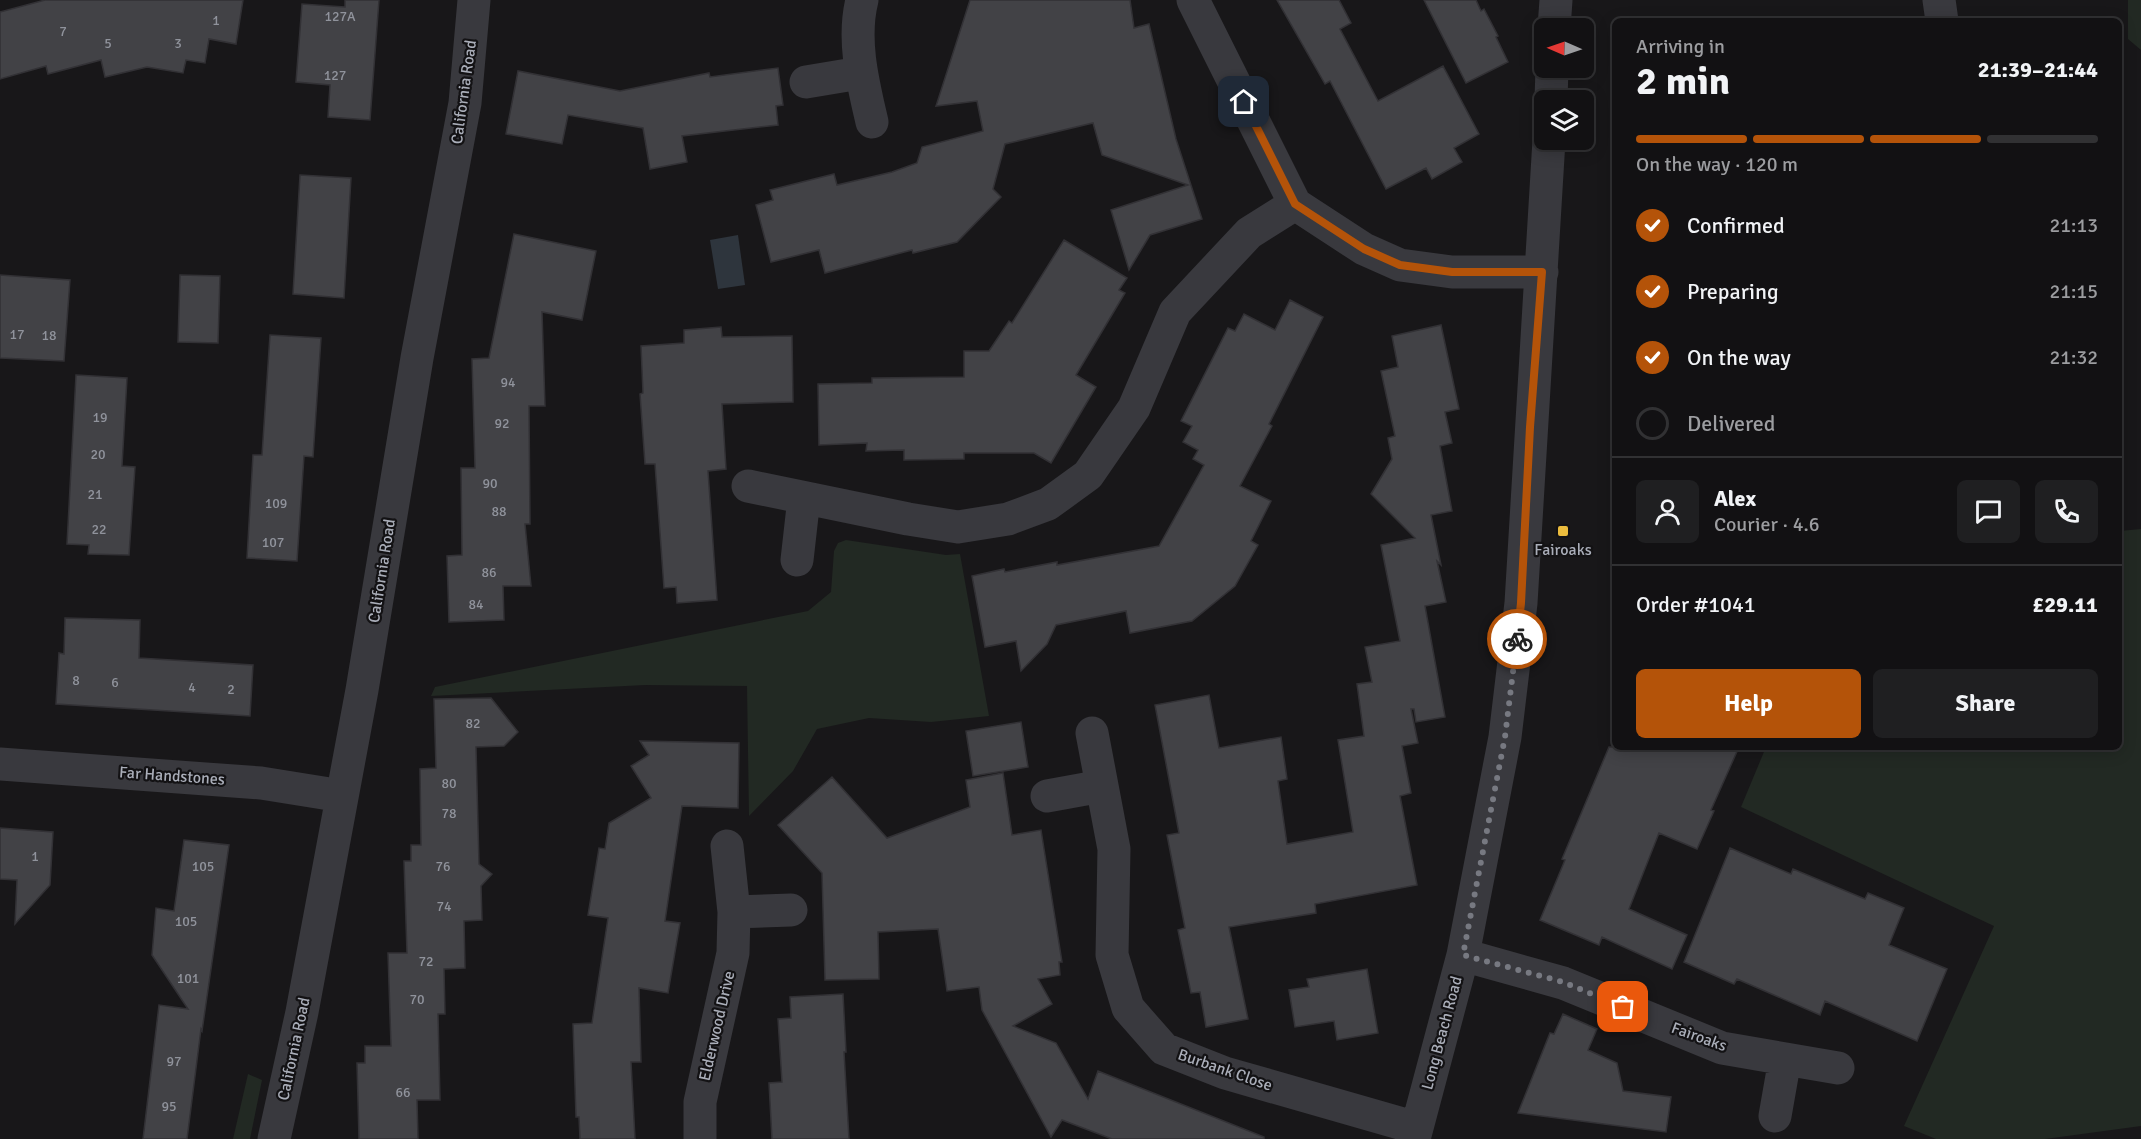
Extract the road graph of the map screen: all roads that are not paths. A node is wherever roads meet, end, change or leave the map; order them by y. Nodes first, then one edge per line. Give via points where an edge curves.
1 (474, 0) edge
2 (862, 0) edge
3 (1193, 0) edge
4 (1556, 0) edge
5 (1939, 0) edge
6 (1555, 18) edge
7 (1942, 18) edge
8 (860, 73) junction
9 (806, 82) dead end
10 (872, 122) dead end
11 (1548, 150) edge
12 (1295, 204) junction
13 (1542, 272) junction
14 (748, 486) dead end
15 (804, 498) junction
16 (796, 561) dead end
17 (1092, 733) dead end
18 (0, 764) edge
19 (1102, 786) junction
20 (342, 796) junction
21 (1047, 796) dead end
22 (728, 846) dead end
23 (791, 910) dead end
24 (734, 912) junction
25 (1463, 955) junction
26 (1785, 1059) junction
27 (1838, 1068) dead end
28 (1775, 1116) dead end
29 (1415, 1134) edge
30 (274, 1139) edge
31 (700, 1139) edge

1 - 20 street, California Road via 465,103
2 - 8 street
3 - 12 street
4 - 6 street
5 - 7 street
8 - 9 street
8 - 10 street
11 - 13 street, Long Beach Road
12 - 13 street via 1364,249 1400,265 1452,272
12 - 15 street via 1249,233 1175,312 1134,408 1088,476 1048,504 1008,519 958,527
13 - 25 street, Long Beach Road via 1521,603 1505,737
14 - 15 street
15 - 16 street
17 - 19 street, Burbank Close
18 - 20 street, Far Handstones via 261,783
19 - 21 street
19 - 29 street, Burbank Close via 1114,849 1112,955 1128,1008 1164,1049 1225,1073
20 - 30 street, California Road
22 - 24 street, Elderwood Drive
23 - 24 street
24 - 31 street, Elderwood Drive via 734,953 700,1102
25 - 26 street, Fairoaks via 1563,982 1722,1048
25 - 29 street, Long Beach Road
26 - 27 street, Fairoaks
26 - 28 street

